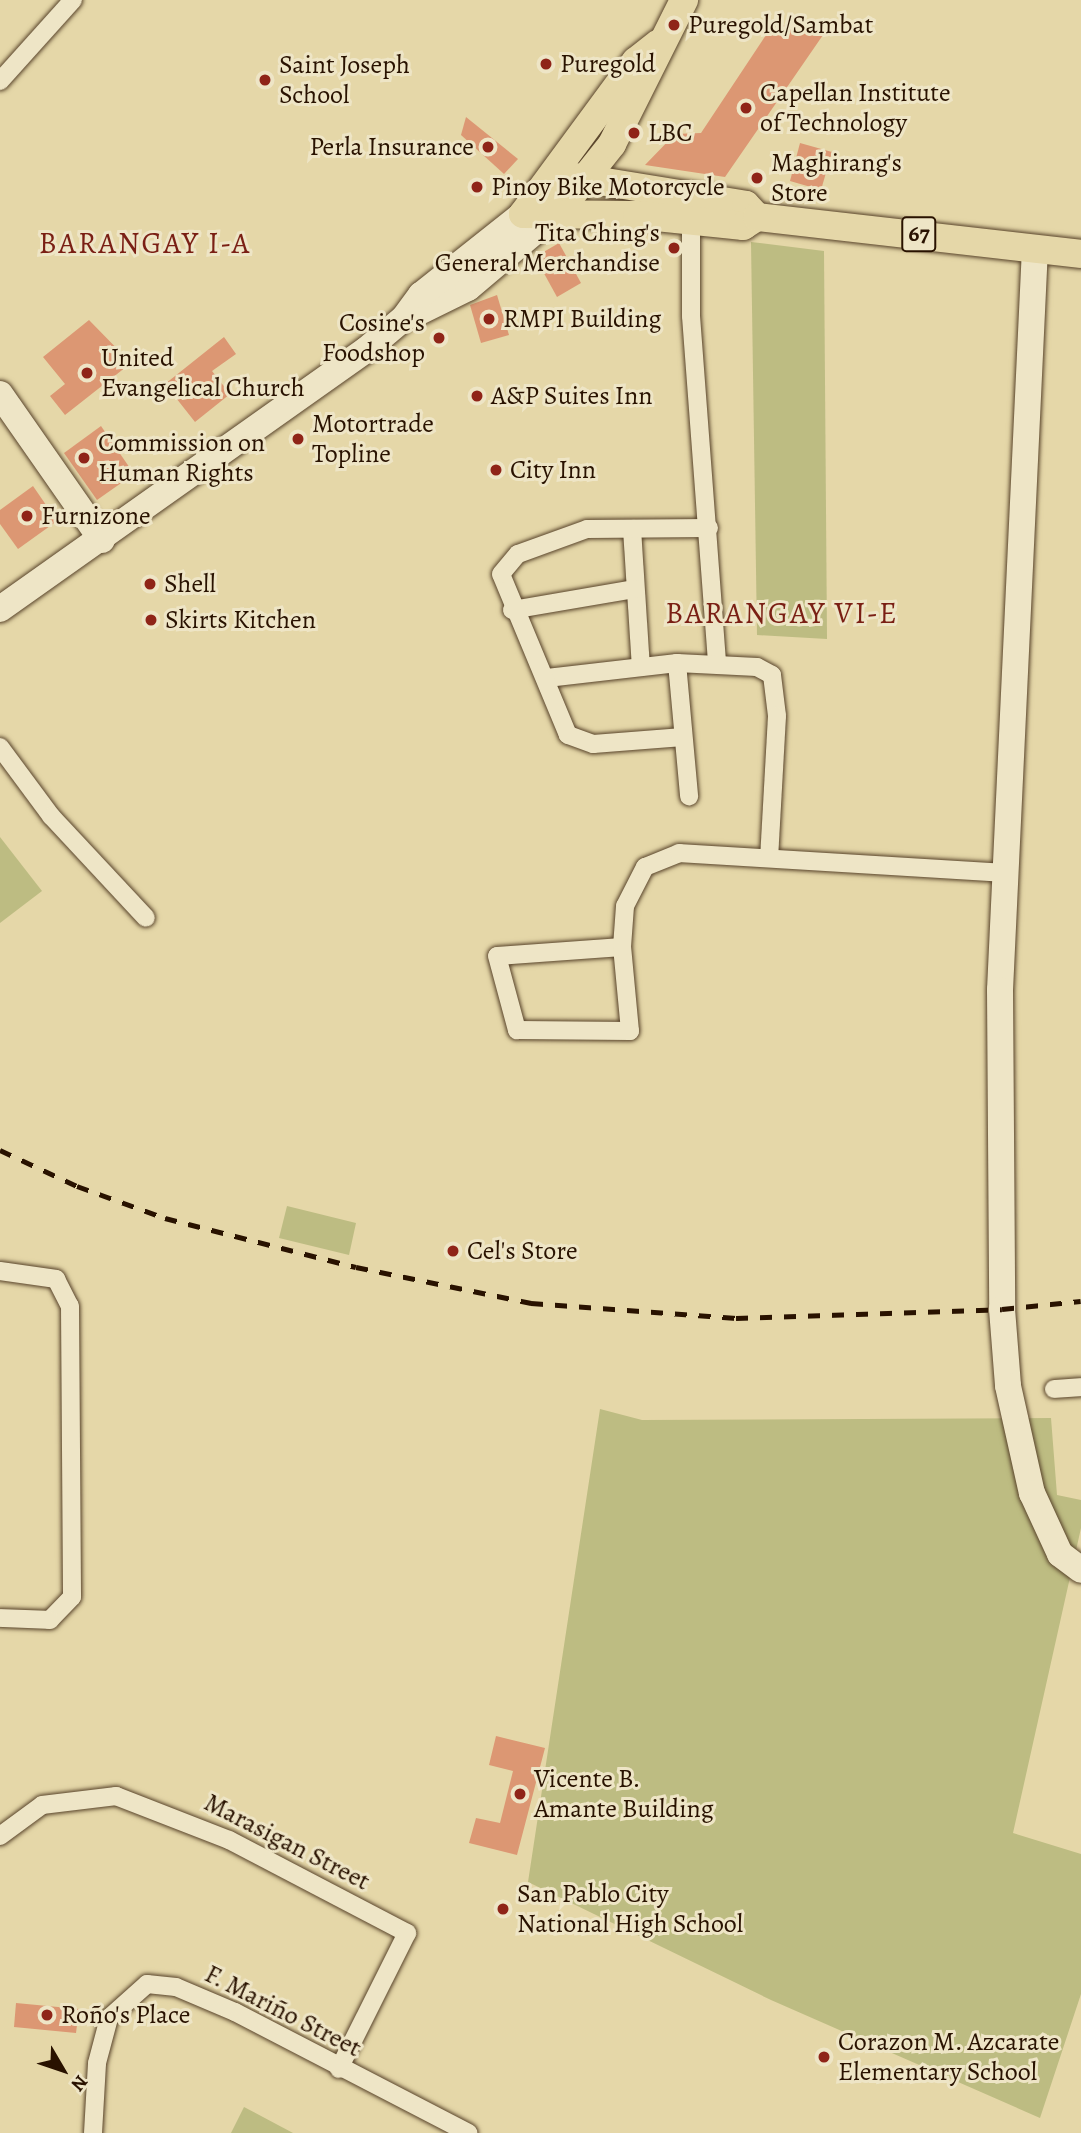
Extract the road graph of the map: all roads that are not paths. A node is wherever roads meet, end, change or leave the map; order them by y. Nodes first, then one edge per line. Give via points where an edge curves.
1 (73, 0) edge
2 (684, 0) edge
3 (659, 43) junction
4 (0, 81) edge
5 (558, 172) junction
6 (584, 181) junction
7 (558, 212) junction
8 (523, 214) junction
9 (757, 217) junction
10 (691, 220) junction
11 (1035, 248) junction
12 (1081, 254) edge
13 (404, 318) junction
14 (0, 394) edge
15 (709, 528) junction
16 (632, 529) junction
17 (102, 540) junction
18 (635, 590) junction
19 (0, 609) edge
20 (512, 610) junction
21 (677, 663) junction
22 (718, 664) junction
23 (641, 667) junction
24 (547, 678) junction
25 (683, 737) junction
26 (0, 747) edge
27 (689, 796) dead end
28 (769, 857) junction
29 (1005, 873) junction
30 (146, 918) dead end
31 (622, 947) junction
32 (0, 1271) edge
33 (1081, 1387) edge
34 (1054, 1388) dead end
35 (1081, 1570) edge
36 (0, 1618) edge
37 (0, 1836) edge
38 (339, 2069) junction
39 (93, 2133) edge
40 (468, 2133) edge

1 - 4 street
2 - 3 main road
3 - 5 main road via 636,61
3 - 6 main road via 652,71 612,144
5 - 6 main road, 67
5 - 8 main road
6 - 7 main road
6 - 9 main road, 67 via 746,205
7 - 8 main road, 67
7 - 10 main road, 67
7 - 13 street via 468,288
8 - 13 street via 421,295
9 - 10 main road, 67 via 743,226
9 - 11 main road, 67
10 - 15 street via 691,316
11 - 12 main road, 67
11 - 29 street
13 - 17 street
14 - 17 street
15 - 16 street
15 - 22 street
16 - 18 street
16 - 20 street via 587,529 517,554 501,574
17 - 19 street
18 - 20 street
18 - 23 street
20 - 24 street
21 - 22 street
21 - 23 street
21 - 25 street
22 - 28 street via 757,667 772,675 777,716
23 - 24 street
24 - 25 street via 568,735 578,742
25 - 27 street
26 - 30 street via 51,816
28 - 29 street
28 - 31 street via 679,853 645,867 625,906
29 - 35 street via 1002,1282 1008,1386 1047,1533 1060,1554
31 - 31 street via 630,1031 517,1030 497,956
32 - 36 street via 56,1279 70,1306 72,1597 65,1610 50,1620
33 - 34 street
37 - 38 street, Marasigan Street via 42,1805 116,1796 229,1840 407,1933
38 - 39 street, F. Mariño Street via 235,2012 177,1987 147,1984 109,2018 97,2063
38 - 40 street, F. Mariño Street

